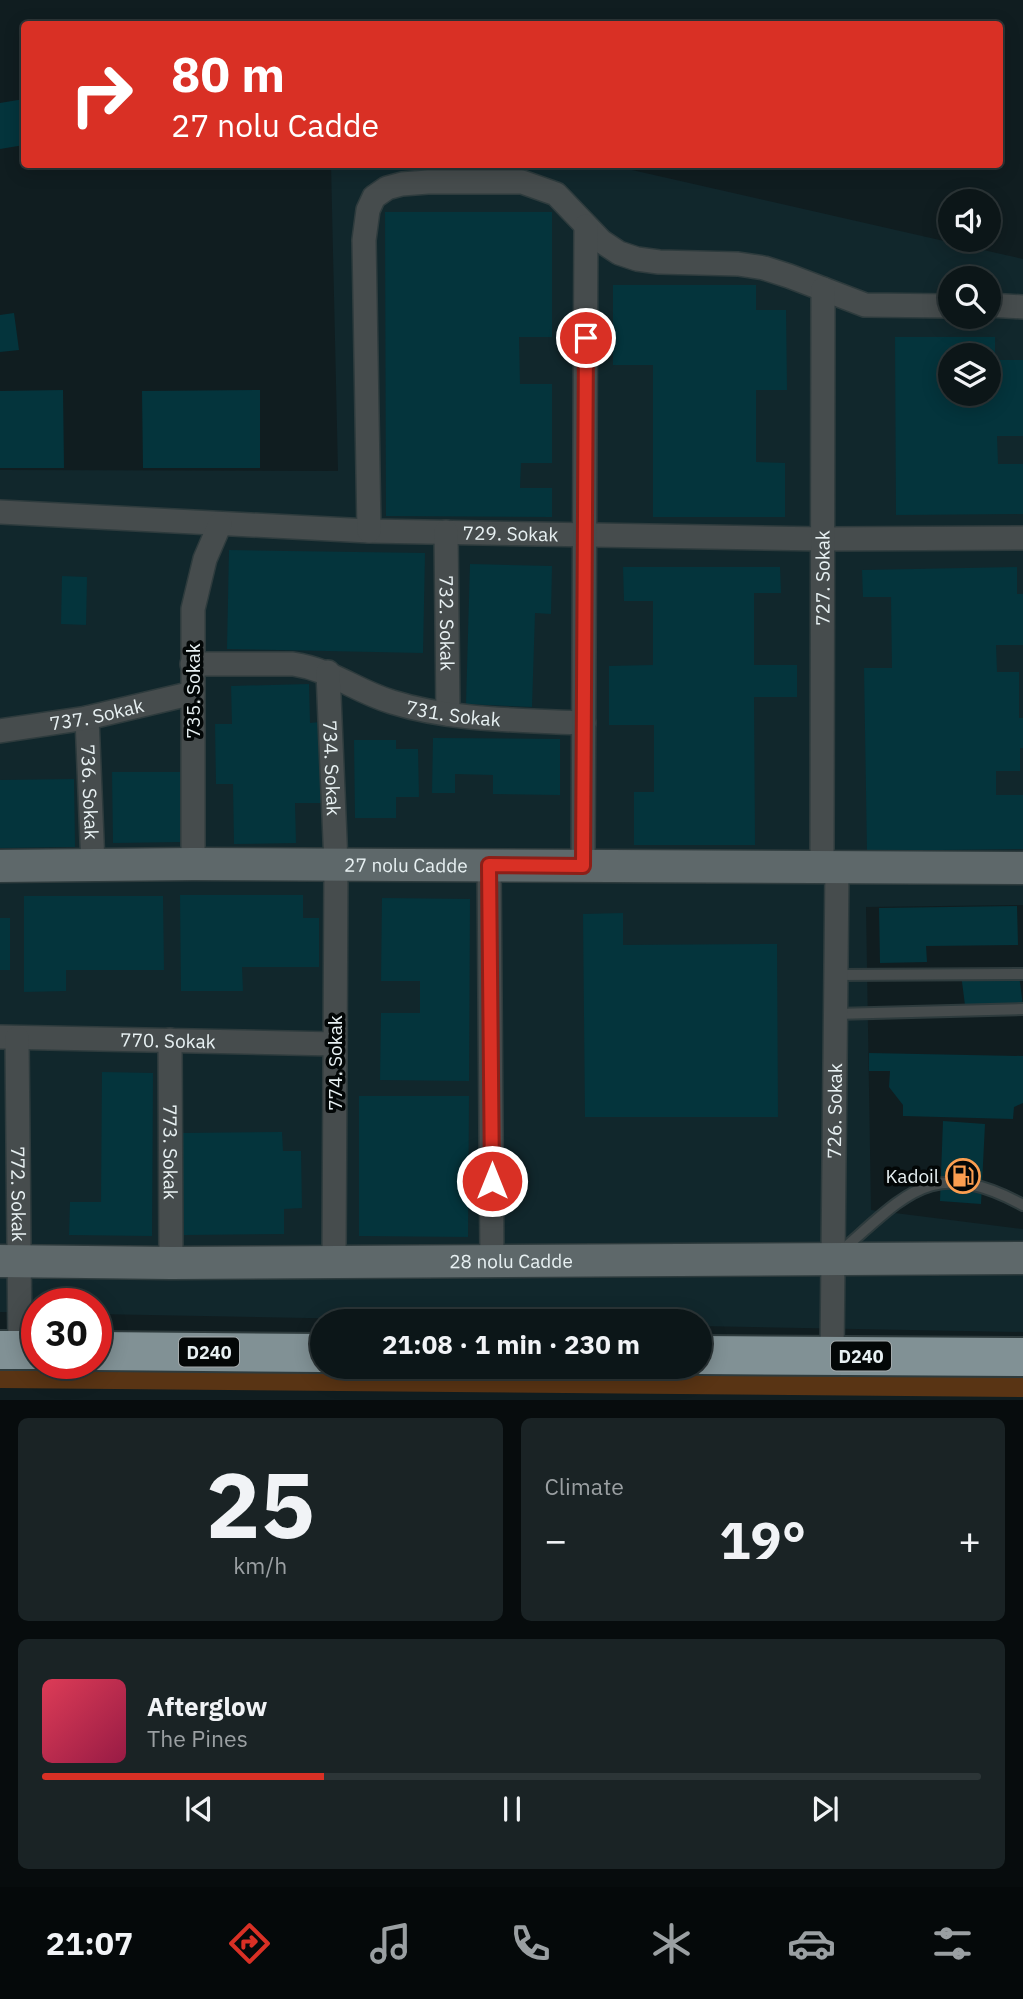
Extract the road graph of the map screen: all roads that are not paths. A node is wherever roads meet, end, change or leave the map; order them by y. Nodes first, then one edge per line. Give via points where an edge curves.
1 (586, 226) junction
2 (823, 289) junction
3 (938, 306) edge
4 (1001, 306) edge
5 (1023, 307) edge
6 (0, 512) edge
7 (220, 524) junction
8 (369, 531) junction
9 (446, 532) junction
10 (585, 534) junction
11 (1023, 538) edge
12 (823, 539) junction
13 (192, 664) junction
14 (328, 672) junction
15 (193, 693) junction
16 (449, 713) junction
17 (87, 718) junction
18 (584, 723) junction
19 (0, 731) edge
20 (193, 864) junction
21 (335, 864) junction
22 (93, 865) junction
23 (489, 865) junction
24 (0, 866) edge
25 (583, 866) junction
26 (830, 867) junction
27 (1023, 868) edge
28 (1023, 974) edge
29 (836, 975) junction
30 (1023, 1009) edge
31 (835, 1014) junction
32 (8, 1037) edge
33 (170, 1040) junction
34 (335, 1044) junction
35 (1023, 1205) edge
36 (1023, 1258) edge
37 (833, 1259) junction
38 (10, 1261) edge
39 (334, 1261) junction
40 (492, 1261) junction
41 (171, 1263) junction
42 (19, 1350) edge
43 (112, 1351) edge
44 (310, 1353) edge
45 (712, 1355) edge
46 (832, 1356) junction
47 (1023, 1357) edge

1 - 2 street via 619,253 637,259 764,268
1 - 8 street via 556,194 522,182 402,184 374,197 364,240
1 - 10 street
2 - 3 street via 865,305
2 - 12 street, 727. Sokak
4 - 5 street
6 - 7 street, 729. Sokak
7 - 8 street, 729. Sokak
7 - 13 street, 735. Sokak via 205,559 193,609
8 - 9 street, 729. Sokak
9 - 10 street, 729. Sokak
9 - 16 street, 732. Sokak
10 - 12 street, 729. Sokak
10 - 18 street
11 - 12 street, 729. Sokak
12 - 26 street, 727. Sokak
13 - 14 street, 731. Sokak via 293,664
13 - 15 street, 735. Sokak
14 - 16 street, 731. Sokak via 394,703
14 - 21 street, 734. Sokak
15 - 17 street, 737. Sokak
15 - 20 street, 735. Sokak
16 - 18 street, 731. Sokak
17 - 19 street, 737. Sokak
17 - 22 street, 736. Sokak
18 - 25 street
20 - 21 street, 27 nolu Cadde
20 - 22 street, 27 nolu Cadde
21 - 23 street, 27 nolu Cadde
21 - 34 street, 774. Sokak
22 - 24 street, 27 nolu Cadde
23 - 25 street, 27 nolu Cadde
23 - 40 street
25 - 26 street, 27 nolu Cadde
26 - 27 street, 27 nolu Cadde
26 - 29 street, 726. Sokak
28 - 29 lane
29 - 31 street, 726. Sokak
30 - 31 lane
31 - 37 street, 726. Sokak
32 - 33 street, 770. Sokak
32 - 38 street, 772. Sokak
33 - 34 street, 770. Sokak
33 - 41 street, 773. Sokak
34 - 39 street, 774. Sokak
35 - 37 lane via 996,1191 935,1183 904,1198
36 - 37 street, 28 nolu Cadde
37 - 40 street, 28 nolu Cadde
37 - 46 street, 726. Sokak
38 - 41 street, 28 nolu Cadde
38 - 42 street, 772. Sokak
39 - 40 street, 28 nolu Cadde
39 - 41 street, 28 nolu Cadde
43 - 44 highway, D240
45 - 46 highway, D240
46 - 47 highway, D240

